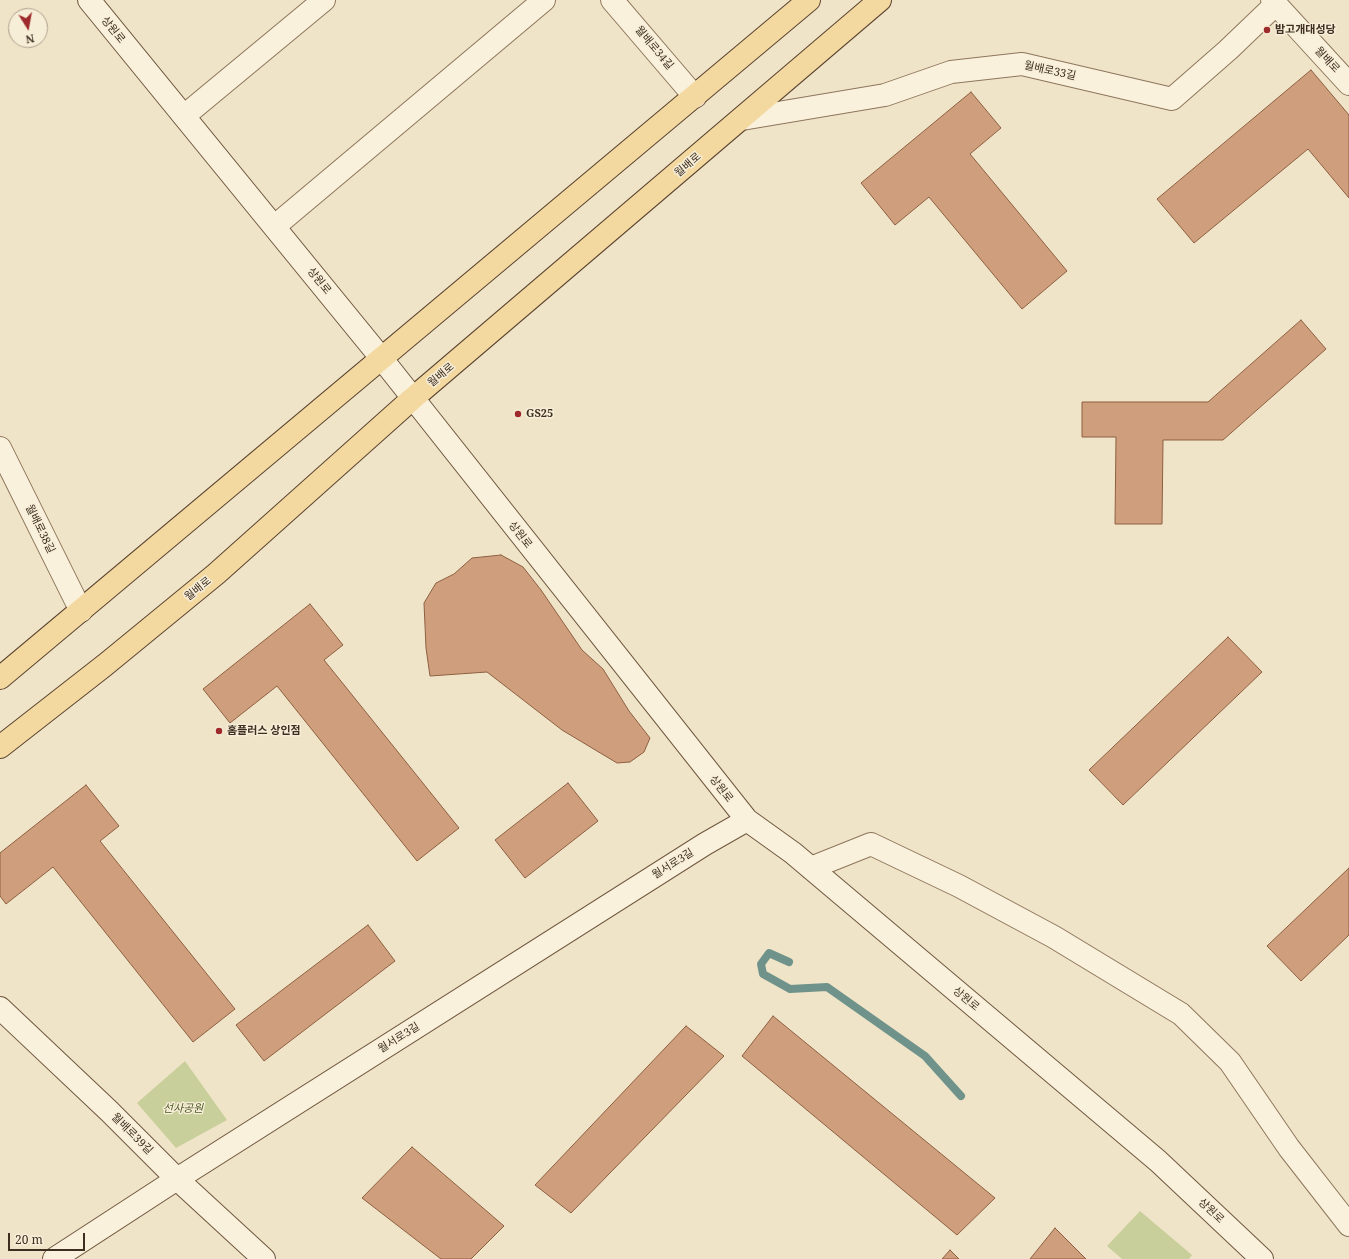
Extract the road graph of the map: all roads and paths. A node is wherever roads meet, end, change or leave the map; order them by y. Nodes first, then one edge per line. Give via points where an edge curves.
1 (89, 0) edge
2 (324, 0) edge
3 (544, 0) edge
4 (612, 0) edge
5 (809, 0) edge
6 (880, 0) edge
7 (1274, 2) edge
8 (1349, 84) edge
9 (695, 97) junction
10 (184, 116) junction
11 (742, 119) junction
12 (275, 226) junction
13 (382, 359) junction
14 (412, 399) junction
15 (0, 448) edge
16 (81, 611) junction
17 (0, 678) edge
18 (0, 747) edge
19 (746, 820) junction
20 (811, 868) junction
21 (0, 1008) edge
22 (177, 1179) junction
23 (1349, 1226) edge
24 (54, 1259) edge
25 (264, 1259) edge
26 (1262, 1259) edge

1 - 10 street, 상원로
2 - 10 street
3 - 12 street
4 - 9 street, 월배로34길
5 - 9 main road
6 - 11 main road, 월배로
7 - 8 street, 월배로
7 - 11 street, 월배로33길 via 1228,50 1172,99 1022,64 951,72 885,95
9 - 13 main road
10 - 12 street, 상원로
11 - 14 main road, 월배로
12 - 13 street, 상원로
13 - 14 street, 상원로
13 - 16 main road
14 - 18 main road, 월배로 via 216,574 106,665
14 - 19 street, 상원로
15 - 16 street, 월배로38길
16 - 17 main road
19 - 20 street, 상원로
19 - 22 street, 월서로3길
20 - 23 street via 871,844 959,886 1054,937 1181,1014 1230,1062 1289,1148
20 - 26 street, 상원로 via 1158,1161
21 - 22 street, 월배로39길
22 - 24 street, 월서로3길
22 - 25 street, 월배로39길

